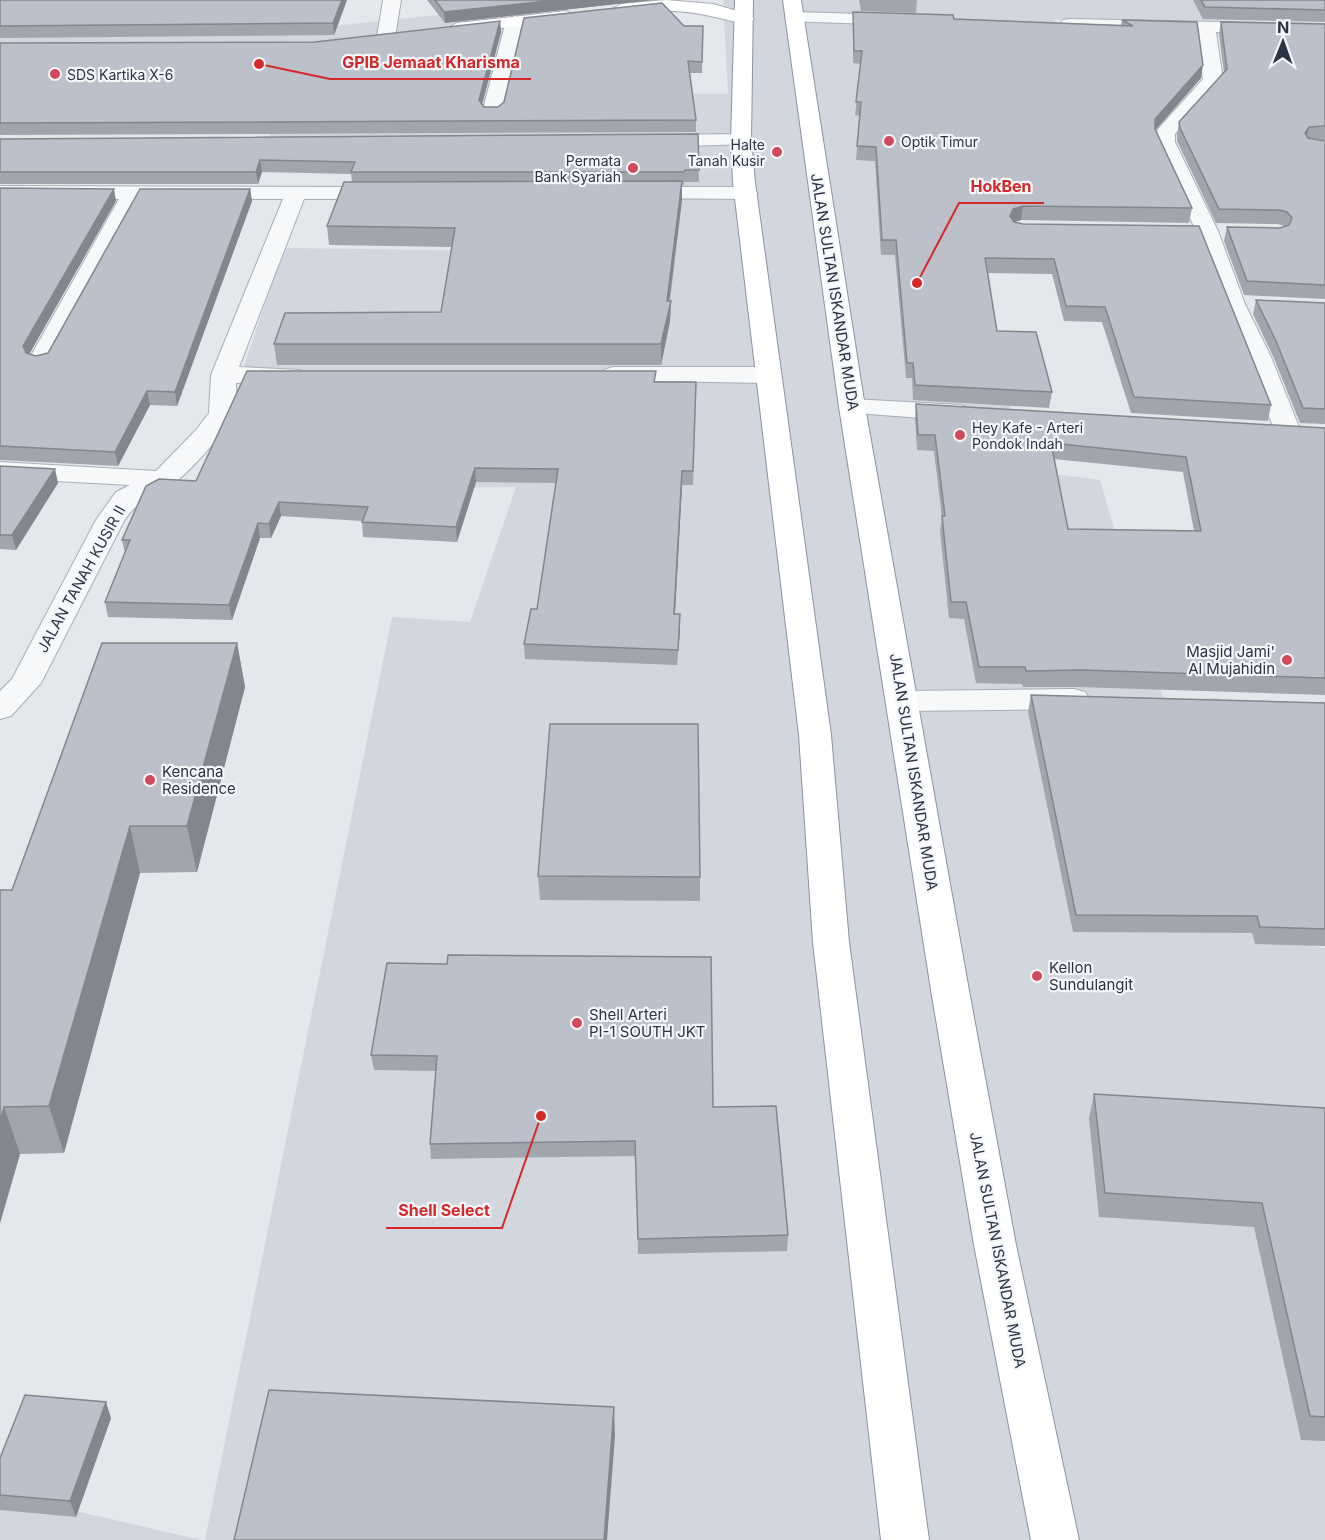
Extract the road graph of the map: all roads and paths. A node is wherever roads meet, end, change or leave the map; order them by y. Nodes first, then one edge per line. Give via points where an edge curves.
1 (392, 0) edge
2 (793, 9) edge
3 (744, 10) edge
4 (607, 11) edge
5 (584, 14) edge
6 (912, 20) edge
7 (515, 21) junction
8 (1053, 24) edge
9 (1206, 27) junction
10 (1325, 29) edge
11 (444, 30) edge
12 (409, 34) edge
13 (386, 37) junction
14 (363, 40) edge
15 (492, 113) edge
16 (741, 140) junction
17 (629, 142) edge
18 (0, 192) edge
19 (134, 192) junction
20 (296, 193) junction
21 (404, 193) edge
22 (620, 193) edge
23 (746, 193) junction
24 (40, 361) edge
25 (224, 375) junction
26 (318, 375) edge
27 (590, 375) edge
28 (767, 375) junction
29 (852, 407) junction
30 (982, 414) edge
31 (1316, 434) edge
32 (0, 470) edge
33 (163, 479) junction
34 (1103, 700) edge
35 (902, 701) junction
36 (0, 709) edge
37 (906, 1540) edge
38 (1055, 1540) edge

1 - 13 street
2 - 6 street
2 - 29 main road, JALAN SULTAN ISKANDAR MUDA
3 - 4 main road via 686,4
3 - 16 main road
5 - 7 main road
7 - 11 main road
7 - 15 street
8 - 9 street
9 - 10 street
9 - 31 street via 1213,80 1165,133 1165,142 1245,304 1276,432
12 - 13 main road
13 - 14 main road
16 - 17 street
16 - 23 main road
18 - 19 street
19 - 20 street
19 - 24 street
20 - 21 street
20 - 25 street, JALAN TANAH KUSIR II
22 - 23 street
23 - 28 main road
25 - 26 street
25 - 33 street, JALAN TANAH KUSIR II via 222,413
27 - 28 street
28 - 37 main road via 814,727 831,942
29 - 30 street
29 - 35 main road, JALAN SULTAN ISKANDAR MUDA
32 - 33 street
33 - 36 street, JALAN TANAH KUSIR II via 126,498 110,520 25,683
34 - 35 street
35 - 38 main road, JALAN SULTAN ISKANDAR MUDA via 995,1245

